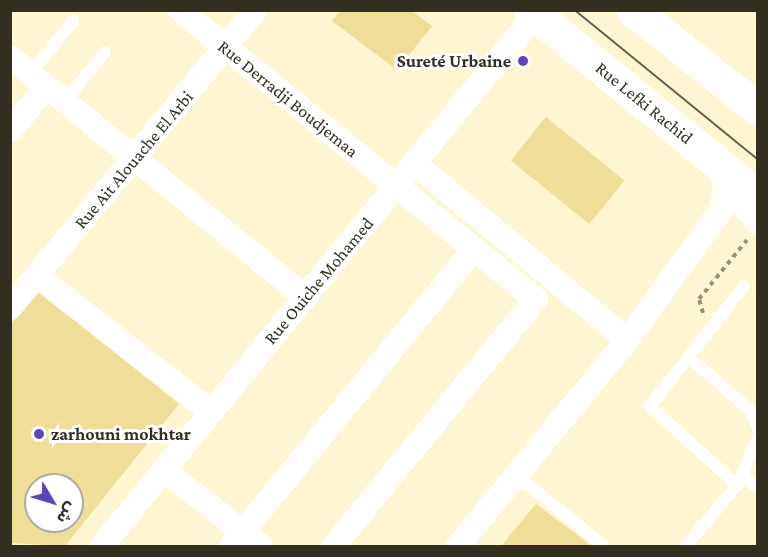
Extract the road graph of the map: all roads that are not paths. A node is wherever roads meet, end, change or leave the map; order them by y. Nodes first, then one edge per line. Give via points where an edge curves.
1 (180, 10) edge
2 (256, 10) edge
3 (633, 10) edge
4 (532, 13) edge
5 (73, 21) dead end
6 (226, 48) junction
7 (105, 52) dead end
8 (10, 57) edge
9 (47, 87) junction
10 (758, 109) edge
11 (10, 131) edge
12 (135, 159) junction
13 (414, 164) junction
14 (722, 176) junction
15 (396, 188) junction
16 (758, 196) edge
17 (753, 231) edge
18 (474, 249) junction
19 (37, 276) junction
20 (744, 286) dead end
21 (305, 297) junction
22 (10, 308) edge
23 (627, 340) junction
24 (691, 359) junction
25 (211, 412) junction
26 (758, 428) edge
27 (758, 438) edge
28 (164, 470) junction
29 (516, 476) junction
30 (740, 480) junction
31 (758, 488) edge
32 (245, 542) edge
33 (102, 546) edge
34 (333, 546) edge
35 (458, 546) edge
36 (604, 546) edge
37 (686, 546) edge

1 - 6 street, Rue Derradji Boudjemaa
2 - 6 street, Rue Ait Alouache El Arbi
3 - 10 main road
4 - 13 street, Rue Ouiche Mohamed
4 - 14 main road, Rue Lefki Rachid
5 - 9 lane
6 - 12 street, Rue Ait Alouache El Arbi
6 - 15 street, Rue Derradji Boudjemaa
7 - 9 lane
8 - 9 street
9 - 11 street
9 - 12 street
12 - 19 street, Rue Ait Alouache El Arbi
12 - 21 street
13 - 15 street, Rue Ouiche Mohamed
13 - 23 street
14 - 16 main road, Rue Lefki Rachid
14 - 17 street
14 - 23 street via 721,210
15 - 18 street, Rue Derradji Boudjemaa
15 - 21 street, Rue Ouiche Mohamed
18 - 32 street
18 - 34 street, Rue Derradji Boudjemaa via 536,299
19 - 22 street, Rue Ait Alouache El Arbi
19 - 25 street
20 - 24 lane via 707,327
21 - 25 street, Rue Ouiche Mohamed
23 - 29 street
24 - 26 lane via 750,410
24 - 30 lane via 651,399 653,413
25 - 28 street, Rue Ouiche Mohamed
27 - 30 lane
28 - 32 street
28 - 33 street, Rue Ouiche Mohamed
29 - 35 street
29 - 36 lane
30 - 31 lane
30 - 37 lane

